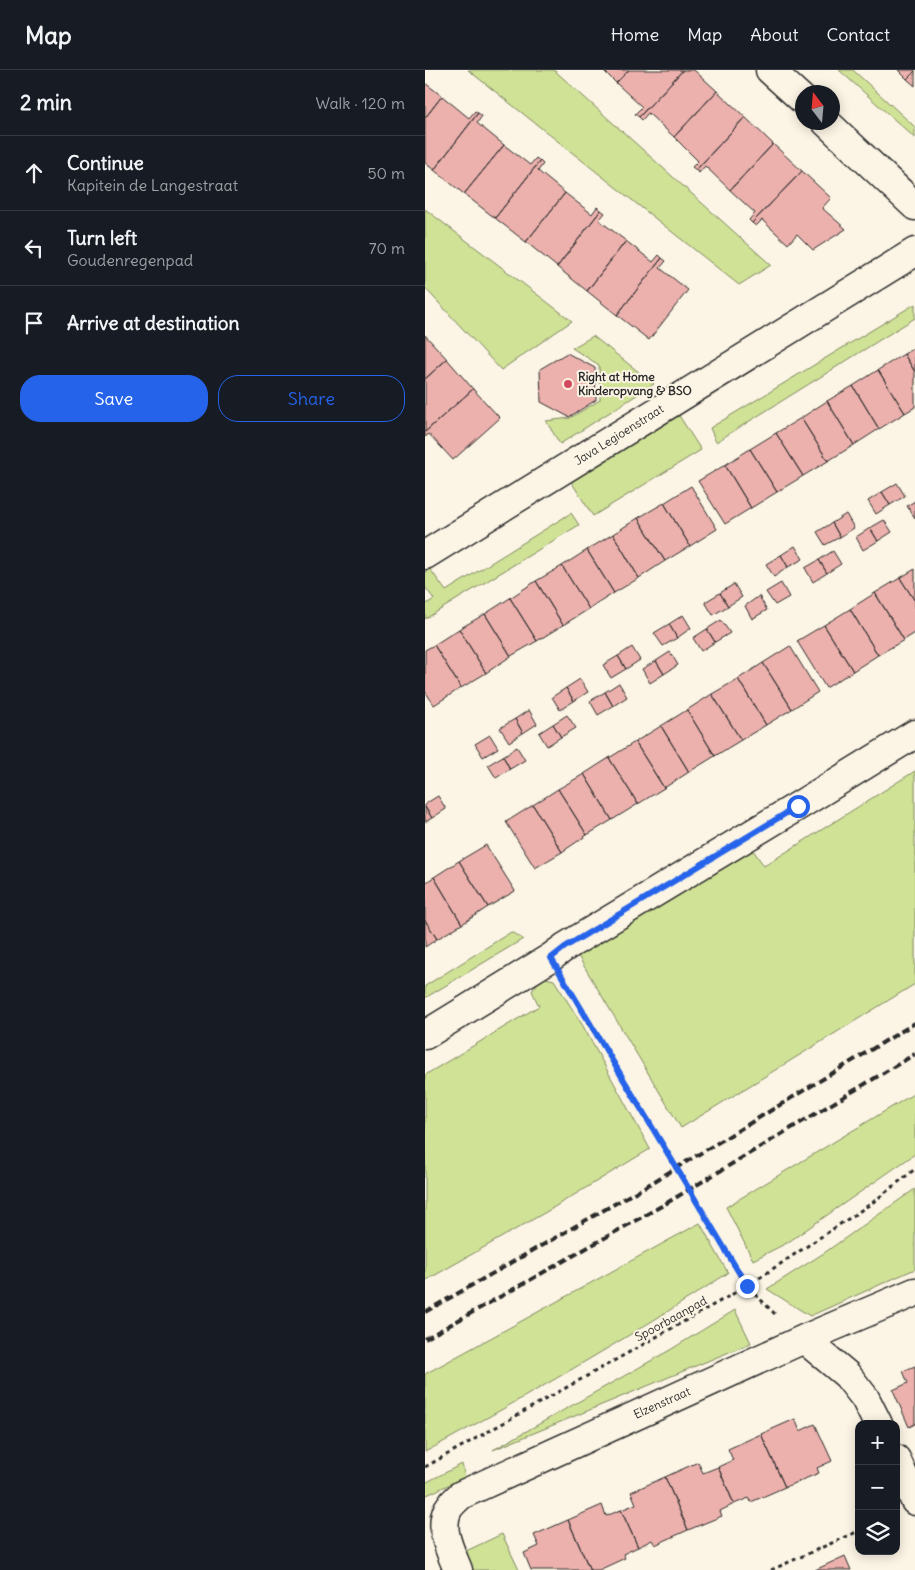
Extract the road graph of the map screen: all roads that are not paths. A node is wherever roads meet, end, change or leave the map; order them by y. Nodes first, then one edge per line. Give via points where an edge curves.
1 (770, 70) edge
2 (795, 93) edge
3 (835, 130) edge
4 (915, 206) edge
5 (915, 252) edge
6 (425, 556) edge
7 (915, 734) edge
8 (425, 1034) edge
9 (915, 1292) edge
10 (804, 1339) junction
11 (876, 1420) edge
12 (899, 1465) edge
13 (915, 1501) edge
14 (458, 1570) edge

1 - 2 street
3 - 4 street
5 - 6 street, Java Legioenstraat
7 - 8 street
9 - 10 street, Elzenstraat
10 - 11 street via 847,1375 865,1398
10 - 14 street, Elzenstraat via 461,1494 448,1509 444,1526 447,1544
12 - 13 street

